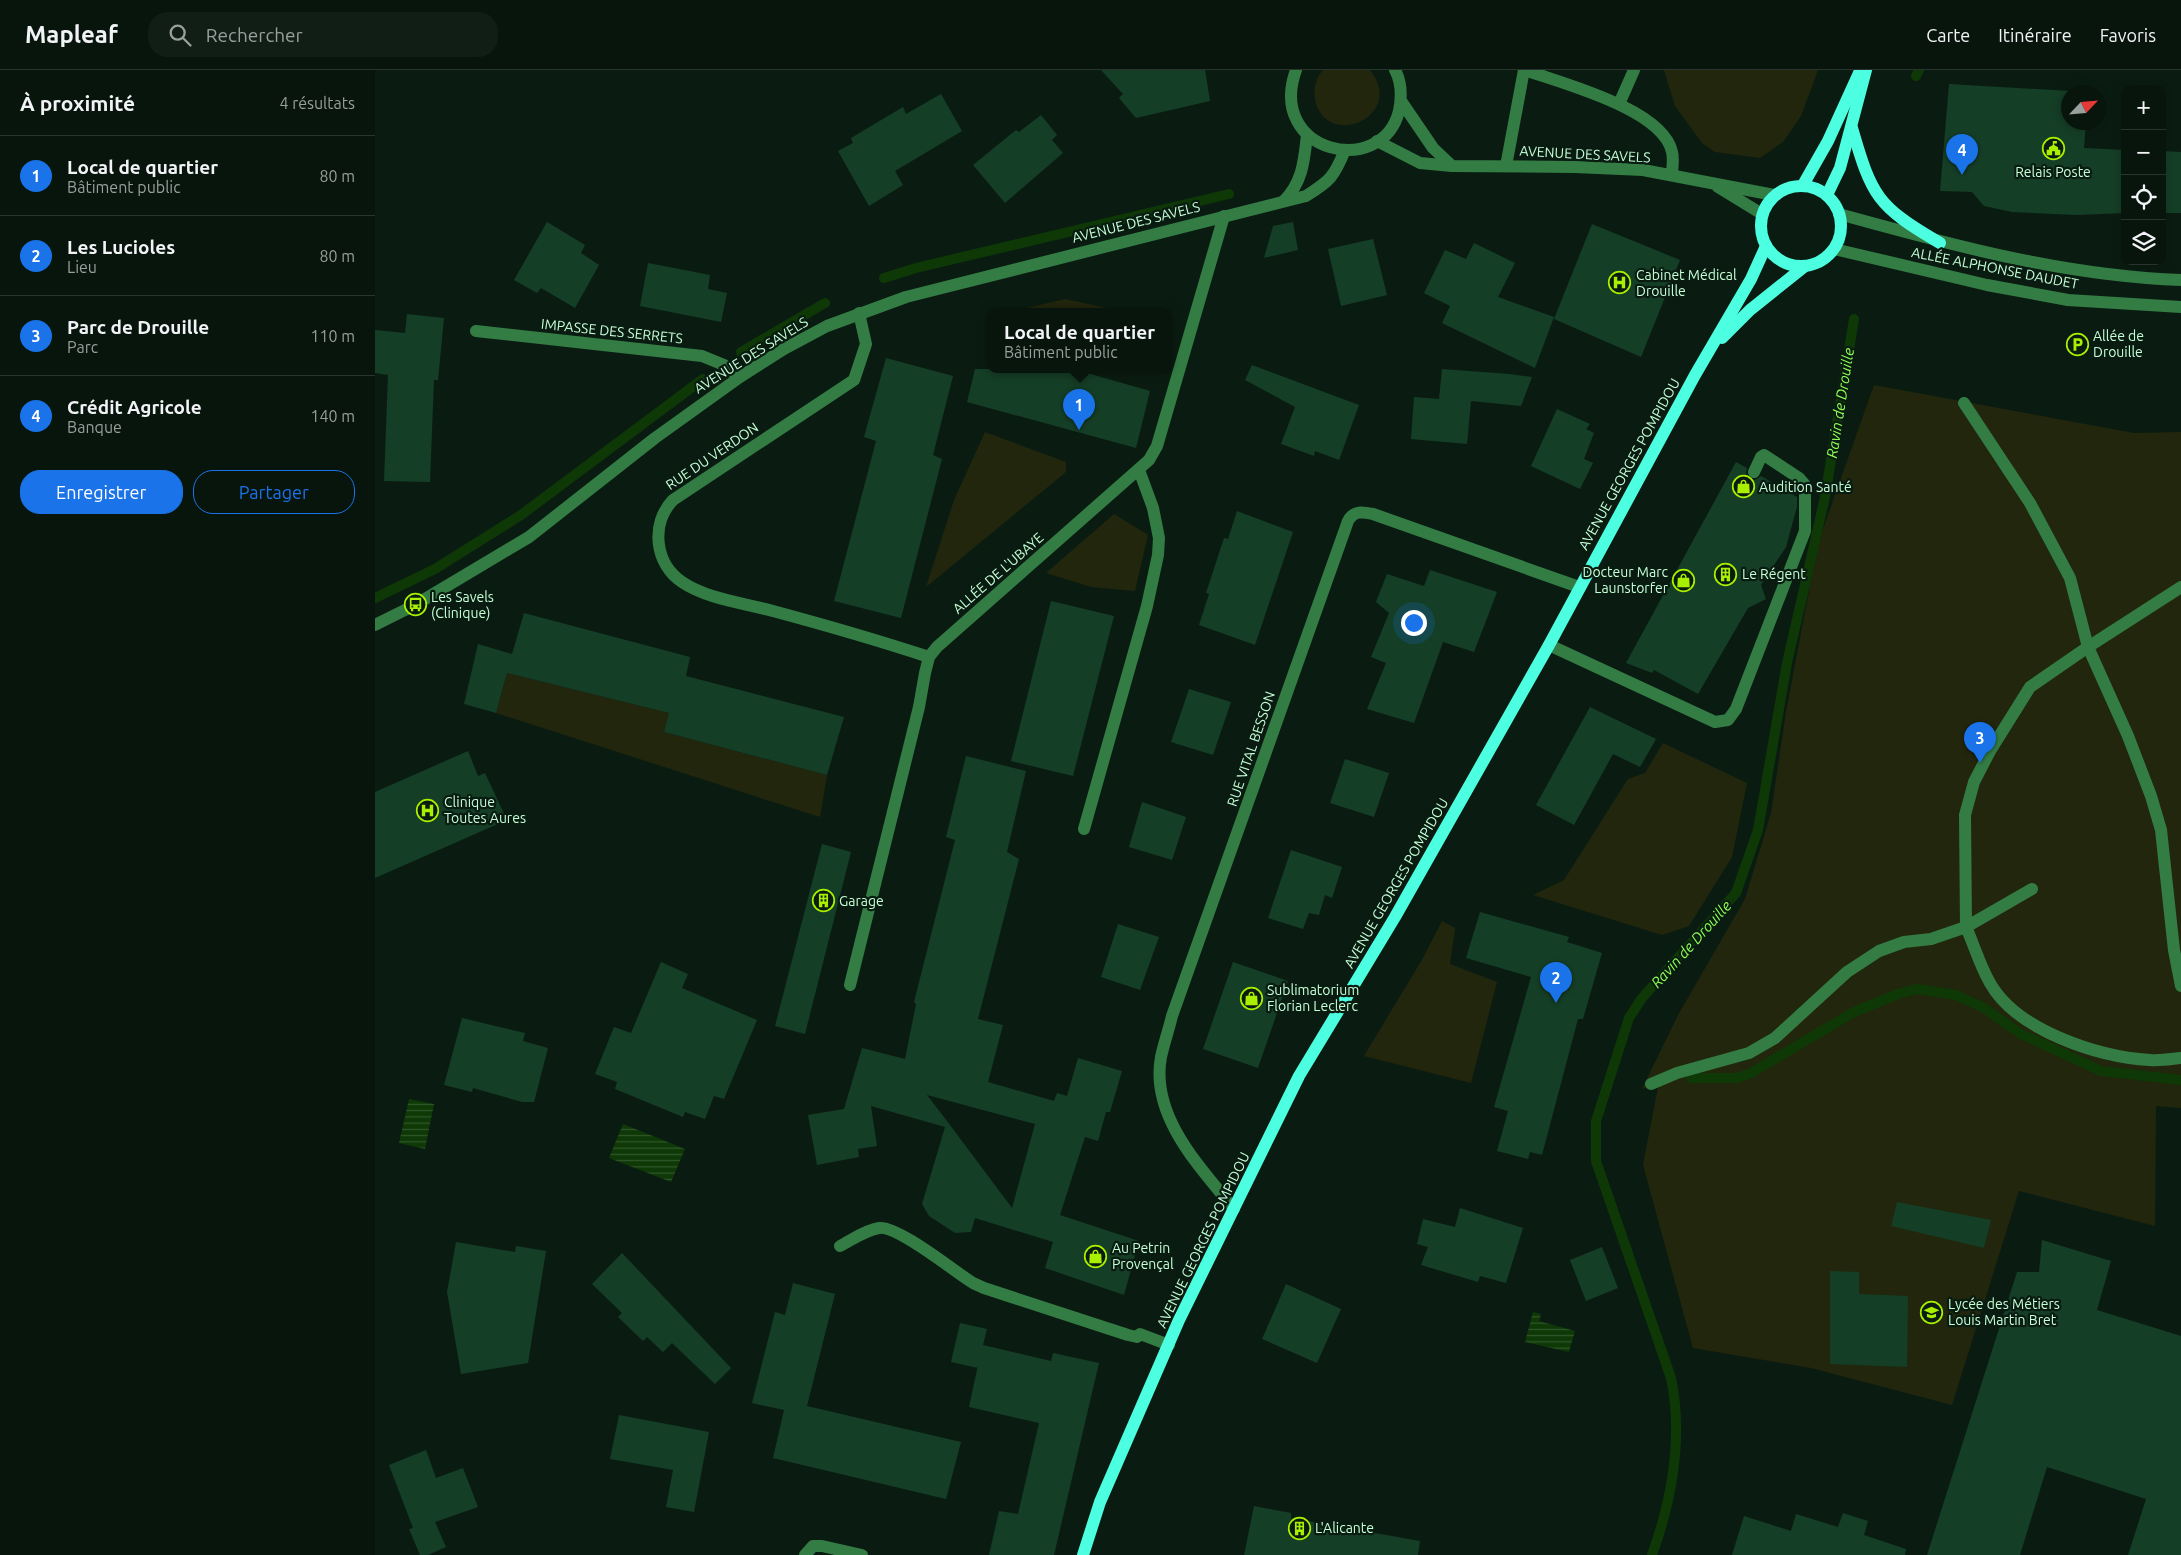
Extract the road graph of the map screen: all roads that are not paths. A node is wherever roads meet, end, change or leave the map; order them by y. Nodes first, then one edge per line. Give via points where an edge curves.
1 (1295, 70) edge
2 (1524, 70) edge
3 (1634, 70) edge
4 (1861, 70) edge
5 (1866, 70) edge
6 (1400, 72) edge
7 (1401, 101) junction
8 (1619, 104) junction
9 (1852, 128) junction
10 (1307, 135) junction
11 (1377, 141) junction
12 (1345, 150) junction
13 (1452, 166) junction
14 (1506, 166) junction
15 (1671, 175) junction
16 (1714, 184) junction
17 (1803, 185) junction
18 (1774, 195) junction
19 (1827, 195) junction
20 (1283, 202) junction
21 (1762, 214) junction
22 (1839, 214) junction
23 (1224, 216) junction
24 (1940, 243) junction
25 (1766, 246) junction
26 (1834, 249) junction
27 (1805, 266) junction
28 (2181, 280) edge
29 (2181, 307) edge
30 (859, 313) junction
31 (476, 331) dead end
32 (1711, 348) junction
33 (740, 378) junction
34 (1965, 403) dead end
35 (1139, 470) junction
36 (1754, 472) dead end
37 (1579, 587) junction
38 (2181, 587) edge
39 (375, 625) edge
40 (1549, 645) junction
41 (2088, 647) junction
42 (929, 657) junction
43 (1084, 829) dead end
44 (2032, 889) dead end
45 (1966, 927) junction
46 (850, 985) dead end
47 (2181, 986) edge
48 (2181, 1058) edge
49 (1651, 1084) dead end
50 (1234, 1209) junction
51 (840, 1246) dead end
52 (1169, 1345) junction
53 (805, 1555) edge
54 (862, 1555) edge
55 (1083, 1555) edge

1 - 10 street via 1290,102 1296,120
2 - 8 street
2 - 14 street
3 - 8 street
4 - 17 main road via 1828,141
5 - 9 main road
6 - 7 street
7 - 11 street via 1389,130
7 - 13 street via 1433,148
8 - 15 street via 1646,119 1664,135 1673,152
9 - 19 main road via 1840,168
9 - 24 main road via 1867,177 1877,196 1902,220
10 - 12 street via 1331,149
10 - 20 street via 1303,170 1294,190
11 - 12 street via 1362,148
11 - 13 street, AVENUE DES SAVELS via 1420,163
12 - 20 street, AVENUE DES SAVELS via 1336,173 1323,186 1306,196
13 - 14 street, AVENUE DES SAVELS
14 - 15 street, AVENUE DES SAVELS via 1619,168
15 - 16 street, AVENUE DES SAVELS
16 - 18 street, AVENUE DES SAVELS
16 - 21 street, AVENUE DES SAVELS
17 - 18 main road via 1783,189
17 - 19 main road
18 - 21 main road
19 - 22 main road
20 - 23 street, AVENUE DES SAVELS
21 - 25 main road via 1761,236
22 - 24 street, ALLÉE ALPHONSE DAUDET
22 - 26 main road via 1839,238
23 - 30 street, AVENUE DES SAVELS via 905,296
23 - 35 street, ALLÉE DE L'UBAYE via 1157,446
24 - 28 street, ALLÉE ALPHONSE DAUDET via 2071,269 2144,279
25 - 27 main road via 1783,262
25 - 32 main road, AVENUE GEORGES POMPIDOU
26 - 27 main road via 1817,263
26 - 29 street, ALLÉE ALPHONSE DAUDET via 1987,285 2069,300
27 - 32 main road, AVENUE GEORGES POMPIDOU via 1749,310
30 - 33 street, AVENUE DES SAVELS via 784,349
30 - 42 street, RUE DU VERDON via 866,344 854,380 673,500 661,516 658,540 669,570 683,582 704,592
31 - 33 street, IMPASSE DES SERRETS via 702,356 724,365
32 - 37 main road, AVENUE GEORGES POMPIDOU
33 - 39 street, AVENUE DES SAVELS via 655,438 529,537
34 - 41 street via 2030,503 2070,578
35 - 42 street, ALLÉE DE L'UBAYE
35 - 43 street via 1153,508 1159,556
36 - 40 street via 1764,455 1799,478 1807,489 1806,520 1805,531 1734,715 1715,722
37 - 40 main road, AVENUE GEORGES POMPIDOU
37 - 50 street, RUE VITAL BESSON via 1373,514 1355,513 1347,521 1161,1057 1161,1088 1171,1122 1191,1154
38 - 41 street
40 - 50 main road, AVENUE GEORGES POMPIDOU via 1395,918 1299,1076
41 - 45 street via 2030,687 1974,782 1965,815
41 - 47 street via 2128,736 2161,830
42 - 46 street
44 - 45 street
45 - 48 street via 1990,984 2011,1008 2032,1024 2105,1053 2151,1060
45 - 49 street via 1879,951 1847,972 1775,1038 1749,1053
50 - 52 main road, AVENUE GEORGES POMPIDOU
51 - 52 street via 874,1229 887,1228 984,1288 1061,1315 1128,1335 1140,1334
52 - 55 main road, AVENUE GEORGES POMPIDOU via 1100,1502
53 - 54 street via 813,1546 822,1546

